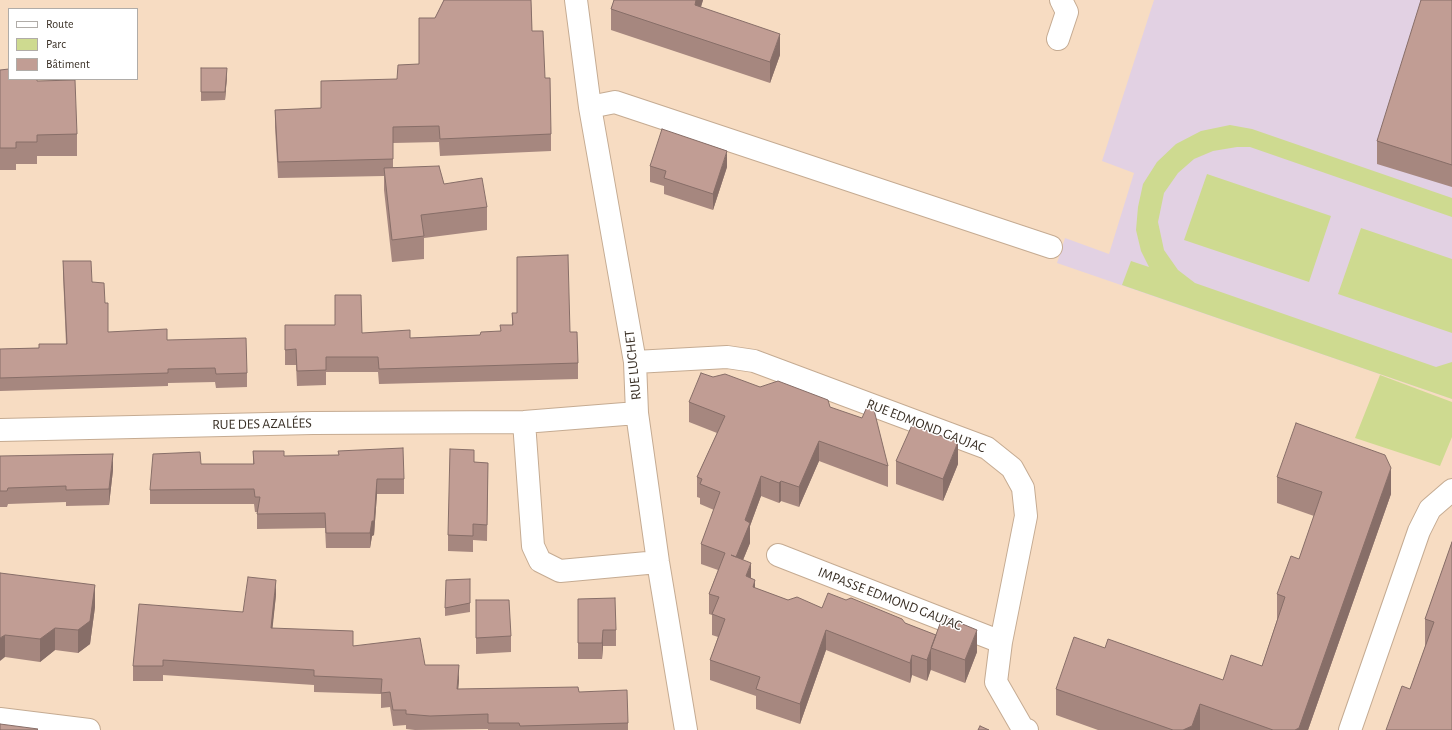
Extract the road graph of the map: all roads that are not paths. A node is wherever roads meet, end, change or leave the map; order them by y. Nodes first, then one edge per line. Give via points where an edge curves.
1 (576, 0) edge
2 (1061, 0) edge
3 (1058, 38) dead end
4 (590, 107) junction
5 (1051, 247) dead end
6 (636, 362) junction
7 (637, 412) junction
8 (524, 422) junction
9 (0, 430) edge
10 (1452, 490) edge
11 (778, 555) dead end
12 (658, 562) junction
13 (1001, 642) junction
14 (0, 719) edge
15 (89, 730) edge
16 (686, 730) edge
17 (1027, 730) edge
18 (1350, 730) edge

1 - 4 street, RUE LUCHET
2 - 3 street via 1067,12
4 - 5 street via 616,102
4 - 6 street, RUE LUCHET
6 - 7 street, RUE LUCHET
6 - 13 street, RUE EDMOND GAUJAC via 727,357 754,361 987,448 1012,468 1023,488 1026,516
7 - 8 street, RUE DES AZALÉES
7 - 12 street, RUE LUCHET
8 - 9 street, RUE DES AZALÉES via 313,423
8 - 12 street via 533,546 540,561 560,571
10 - 18 street via 1430,509 1419,531
11 - 13 street, IMPASSE EDMOND GAUJAC
12 - 16 street, RUE LUCHET
13 - 17 street, RUE EDMOND GAUJAC via 996,682 1023,729
14 - 15 street

